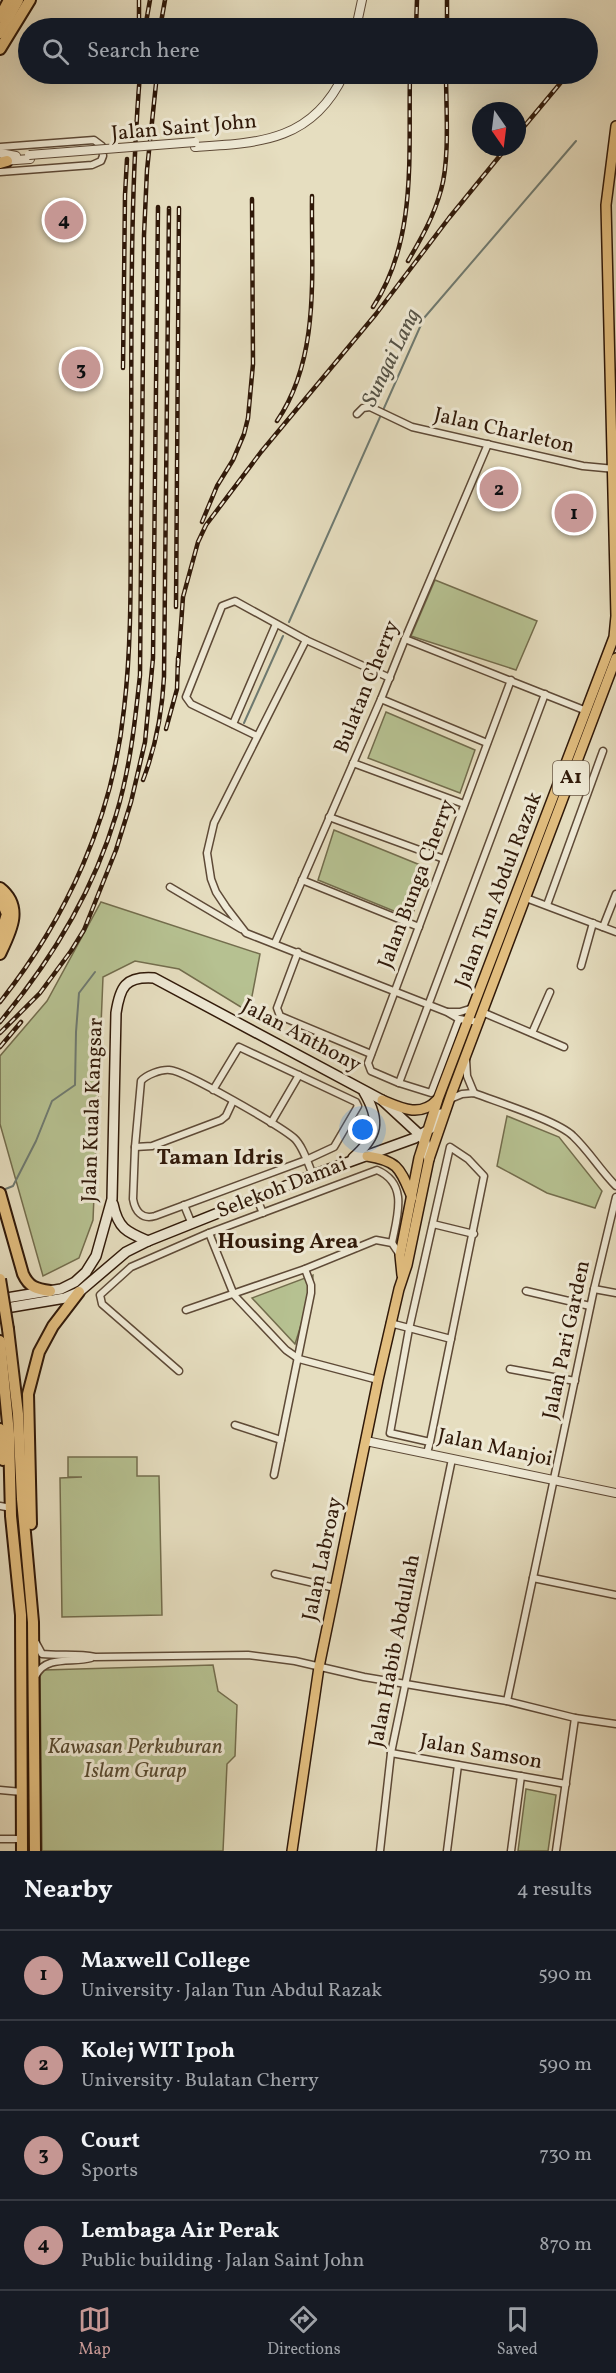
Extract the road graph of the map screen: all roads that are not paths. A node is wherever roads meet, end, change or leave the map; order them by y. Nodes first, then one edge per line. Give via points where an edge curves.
1 (7, 0) edge
2 (18, 0) edge
3 (30, 0) edge
4 (357, 0) edge
5 (362, 0) edge
6 (0, 9) edge
7 (0, 16) edge
8 (19, 18) edge
9 (353, 18) edge
10 (358, 18) edge
11 (18, 20) edge
12 (0, 33) edge
13 (0, 49) edge
14 (337, 84) edge
15 (616, 126) edge
16 (0, 147) edge
17 (2, 160) edge
18 (0, 172) edge
19 (357, 414) dead end
20 (488, 444) junction
21 (615, 469) edge
22 (615, 541) edge
23 (616, 609) edge
24 (276, 624) junction
25 (405, 639) junction
26 (306, 640) junction
27 (616, 658) edge
28 (390, 678) junction
29 (511, 681) junction
30 (545, 694) junction
31 (381, 699) junction
32 (584, 710) junction
33 (233, 724) junction
34 (257, 736) junction
35 (487, 743) junction
36 (603, 751) dead end
37 (353, 763) junction
38 (464, 804) junction
39 (330, 817) junction
40 (444, 859) junction
41 (526, 871) junction
42 (302, 880) junction
43 (170, 887) dead end
44 (0, 888) edge
45 (616, 894) edge
46 (0, 897) edge
47 (526, 898) junction
48 (547, 905) junction
49 (593, 923) junction
50 (419, 927) junction
51 (603, 927) junction
52 (616, 932) edge
53 (246, 933) junction
54 (0, 937) edge
55 (498, 942) junction
56 (274, 943) junction
57 (298, 952) junction
58 (0, 954) edge
59 (581, 966) dead end
60 (132, 980) joint
61 (394, 991) junction
62 (550, 992) dead end
63 (429, 1005) junction
64 (447, 1012) junction
65 (478, 1014) junction
66 (463, 1021) junction
67 (532, 1033) junction
68 (564, 1047) dead end
69 (371, 1054) junction
70 (466, 1056) junction
71 (299, 1075) junction
72 (399, 1083) junction
73 (213, 1090) junction
74 (363, 1090) junction
75 (474, 1093) junction
76 (438, 1099) junction
77 (450, 1099) junction
78 (382, 1100) junction
79 (233, 1101) junction
80 (271, 1123) junction
81 (425, 1136) junction
82 (135, 1147) junction
83 (367, 1156) junction
84 (429, 1159) junction
85 (306, 1160) junction
86 (350, 1161) junction
87 (313, 1175) junction
88 (616, 1186) edge
89 (0, 1193) edge
90 (256, 1197) junction
91 (412, 1197) junction
92 (616, 1197) edge
93 (112, 1199) junction
94 (184, 1205) junction
95 (263, 1213) junction
96 (191, 1222) junction
97 (433, 1224) junction
98 (209, 1233) junction
99 (474, 1234) junction
100 (148, 1241) junction
101 (392, 1243) junction
102 (400, 1255) junction
103 (305, 1269) junction
104 (402, 1277) junction
105 (0, 1279) edge
106 (594, 1289) junction
107 (50, 1291) junction
108 (526, 1291) dead end
109 (79, 1292) junction
110 (616, 1293) edge
111 (234, 1295) junction
112 (0, 1299) edge
113 (590, 1306) junction
114 (0, 1309) edge
115 (186, 1310) dead end
116 (390, 1323) junction
117 (409, 1329) junction
118 (451, 1339) junction
119 (0, 1341) edge
120 (299, 1359) junction
121 (510, 1369) dead end
122 (179, 1371) dead end
123 (378, 1380) junction
124 (575, 1381) junction
125 (235, 1425) dead end
126 (0, 1430) edge
127 (281, 1440) junction
128 (366, 1441) junction
129 (430, 1442) junction
130 (427, 1452) junction
131 (452, 1459) junction
132 (274, 1475) dead end
133 (554, 1479) junction
134 (616, 1492) edge
135 (6, 1510) edge
136 (275, 1574) dead end
137 (30, 1575) junction
138 (533, 1578) junction
139 (335, 1588) junction
140 (616, 1595) edge
141 (33, 1631) junction
142 (95, 1657) junction
143 (319, 1667) junction
144 (33, 1680) junction
145 (404, 1684) junction
146 (507, 1701) junction
147 (575, 1718) junction
148 (616, 1724) edge
149 (391, 1753) junction
150 (458, 1765) junction
151 (520, 1776) junction
152 (566, 1784) junction
153 (0, 1790) edge
154 (22, 1792) junction
155 (0, 1839) edge
156 (22, 1845) edge
157 (35, 1851) edge
158 (292, 1851) edge
159 (380, 1851) edge
160 (447, 1851) edge
161 (511, 1851) edge
162 (555, 1851) edge

1 - 6 highway
1 - 7 highway
2 - 12 highway
3 - 8 highway
4 - 9 street
5 - 10 street
11 - 13 highway
14 - 17 street, Jalan Saint John, bridge via 318,111 288,132 262,141
15 - 21 main road, Jalan Tun Abdul Razak / A1 via 606,205
16 - 18 street via 94,140 102,146 103,156 92,165
19 - 20 street, Jalan Charleton via 366,407 412,427
20 - 21 street, Jalan Charleton via 583,466
20 - 25 street, Bulatan Cherry
21 - 22 main road, Jalan Tun Abdul Razak / A1
22 - 23 main road, Jalan Tun Abdul Razak / A1
23 - 32 main road, Jalan Tun Abdul Razak / A1 via 614,637
24 - 26 street
24 - 33 street
24 - 33 street via 235,600 222,606 186,697 191,704
25 - 28 street, Bulatan Cherry
25 - 29 street
26 - 28 street
26 - 34 street
27 - 47 main road, Jalan Tun Abdul Razak / A1
28 - 31 street, Bulatan Cherry
29 - 30 street
29 - 35 street, Jalan Bunga Cherry
30 - 32 street
30 - 63 street
31 - 35 street
31 - 37 street, Bulatan Cherry
32 - 41 main road, Jalan Tun Abdul Razak / A1
33 - 34 street
34 - 53 street via 214,823 207,853 216,892
35 - 38 street, Jalan Bunga Cherry
36 - 48 street
37 - 38 street
37 - 39 street, Bulatan Cherry
38 - 40 street, Jalan Bunga Cherry
39 - 40 street
39 - 42 street, Bulatan Cherry
40 - 50 street, Jalan Bunga Cherry
41 - 47 main road via 522,889
41 - 55 main road, Jalan Tun Abdul Razak / A1
42 - 50 street
42 - 56 street, Bulatan Cherry
43 - 53 street
44 - 58 highway via 11,900 14,917
45 - 51 street
46 - 54 highway via 7,914
47 - 48 street
47 - 55 main road via 514,906
47 - 65 main road, Jalan Tun Abdul Razak / A1
48 - 49 street
49 - 51 street
49 - 59 street
50 - 61 street, Jalan Bunga Cherry
51 - 52 street
53 - 56 street
55 - 65 main road, Jalan Tun Abdul Razak / A1
56 - 57 street
57 - 61 street
57 - 69 street via 277,1008 280,1016
60 - 74 main road, Jalan Anthony via 154,978
60 - 93 main road, Jalan Kuala Kangsar via 120,992 116,1013
61 - 63 street
61 - 69 street, Jalan Bunga Cherry
62 - 67 street
63 - 64 street
63 - 72 street
64 - 65 street
64 - 66 street
65 - 66 main road, Jalan Tun Abdul Razak / A1
65 - 67 street
65 - 70 main road, Jalan Tun Abdul Razak / A1
66 - 72 street via 431,1094
66 - 76 main road, Jalan Tun Abdul Razak / A1
67 - 68 street
69 - 72 street via 371,1071
70 - 75 street via 467,1076
70 - 77 main road, Jalan Tun Abdul Razak / A1
71 - 73 street via 239,1047
71 - 80 street
71 - 85 street via 356,1102 358,1111 337,1145
73 - 79 street
73 - 82 street via 171,1070 144,1077
74 - 78 main road, Jalan Anthony
74 - 86 main road via 372,1106 375,1124 370,1141
75 - 77 street
75 - 88 street via 557,1125 572,1135
76 - 78 main road via 417,1111
76 - 81 main road, Jalan Tun Abdul Razak / A1
77 - 81 main road, Jalan Tun Abdul Razak
77 - 84 main road, Jalan Tun Abdul Razak / A1
78 - 81 main road, Jalan Anthony
79 - 80 street
79 - 82 street via 221,1120 152,1146
80 - 85 street via 296,1139
81 - 83 main road
81 - 84 main road
81 - 91 main road, Jalan Tun Abdul Razak / A1
82 - 94 street via 133,1198 139,1213 152,1217
83 - 86 main road
83 - 91 main road via 394,1164
84 - 104 main road, Jalan Tun Abdul Razak / A1
85 - 87 street
85 - 94 street
86 - 87 main road
87 - 90 main road
89 - 107 highway via 28,1284
90 - 95 street
90 - 96 main road
91 - 102 main road, Jalan Tun Abdul Razak / A1
92 - 106 street, Jalan Pari Garden
93 - 100 main road via 116,1218 124,1229
93 - 107 main road, Jalan Kuala Kangsar via 96,1256 86,1272 75,1282
94 - 96 street
95 - 98 street, Selekoh Damai
95 - 101 street, Selekoh Damai via 377,1170 389,1175 399,1200
96 - 100 main road
97 - 99 street
97 - 99 street via 450,1147 484,1176
97 - 117 street
98 - 111 street
98 - 122 street, Selekoh Damai via 131,1268 100,1295 102,1304
99 - 118 street
100 - 109 main road via 126,1252
101 - 102 street
101 - 103 street via 376,1240
102 - 104 main road, Jalan Tun Abdul Razak / A1
103 - 111 street
103 - 120 street via 312,1289
104 - 116 main road, Jalan Labroay
105 - 137 highway, bridge via 18,1414
106 - 110 street
106 - 113 street, Jalan Pari Garden
107 - 112 main road, Jalan Kuala Kangsar
108 - 113 street
109 - 114 main road via 47,1302
109 - 137 highway via 48,1335 28,1394
111 - 115 street
111 - 120 street
113 - 124 street, Jalan Pari Garden
116 - 117 street
116 - 123 main road, Jalan Labroay
117 - 118 street
117 - 129 street via 390,1433
118 - 129 street
119 - 135 highway via 9,1434
120 - 123 street
120 - 127 street
121 - 124 street
123 - 128 main road, Jalan Labroay
124 - 133 street, Jalan Pari Garden
125 - 127 street
126 - 135 highway
127 - 132 street
128 - 130 street, Jalan Manjoi
128 - 139 main road, Jalan Labroay
129 - 130 street
130 - 131 street, Jalan Manjoi
131 - 133 street, Jalan Manjoi
131 - 145 street, Jalan Habib Abdullah
133 - 134 street, Jalan Manjoi
133 - 138 street, Jalan Pari Garden
135 - 154 highway via 21,1615
136 - 139 street
137 - 141 highway
138 - 140 street
138 - 146 street, Jalan Pari Garden
139 - 143 main road, Jalan Labroay
141 - 142 street via 42,1654
141 - 144 highway
142 - 143 street via 248,1655
142 - 144 street via 51,1661 40,1667
143 - 145 street
143 - 158 main road, Jalan Labroay
144 - 157 highway
145 - 146 street
145 - 149 street, Jalan Habib Abdullah
146 - 147 street
147 - 148 street
147 - 152 street
149 - 150 street, Jalan Samson
149 - 159 street, Jalan Habib Abdullah
150 - 151 street, Jalan Samson
150 - 160 street
151 - 152 street, Jalan Samson
151 - 161 street
152 - 162 street
153 - 154 street
154 - 156 highway
155 - 156 street

